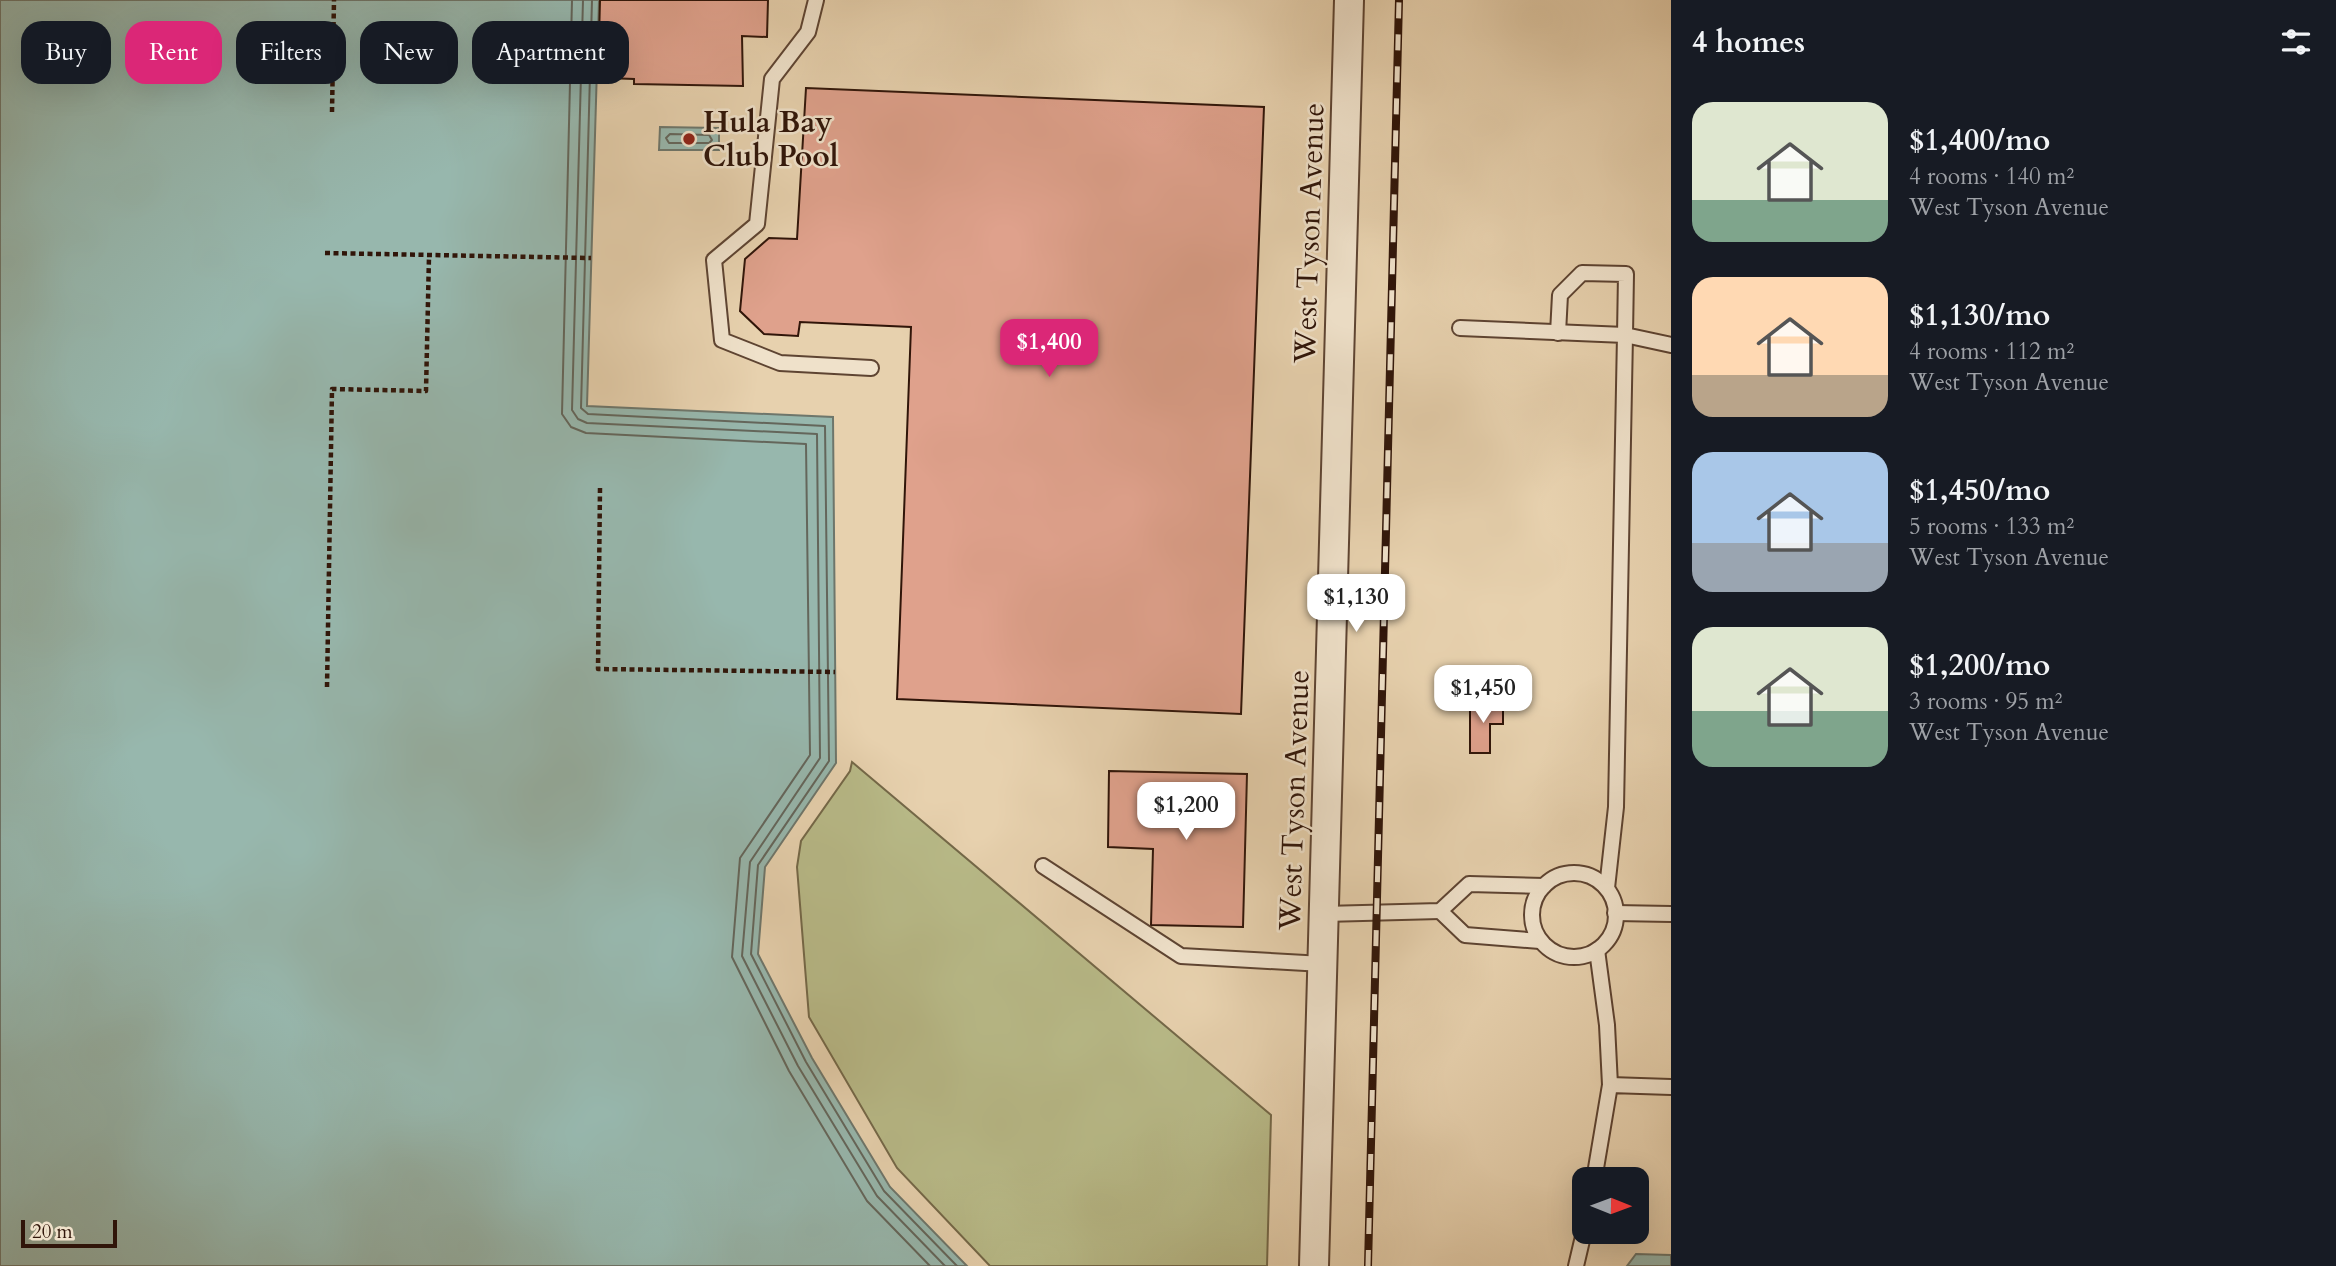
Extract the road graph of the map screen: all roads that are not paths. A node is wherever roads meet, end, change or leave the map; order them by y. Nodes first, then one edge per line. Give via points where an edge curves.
1 (816, 0) edge
2 (1349, 0) edge
3 (1460, 328) dead end
4 (1558, 333) junction
5 (1625, 335) junction
6 (1671, 345) edge
7 (871, 368) dead end
8 (1043, 866) dead end
9 (1544, 886) junction
10 (1607, 888) junction
11 (1440, 911) junction
12 (1615, 913) junction
13 (1324, 914) junction
14 (1671, 914) edge
15 (1540, 941) junction
16 (1597, 950) junction
17 (1323, 964) junction
18 (1610, 1085) junction
19 (1671, 1087) edge
20 (1596, 1167) edge
21 (1581, 1244) edge
22 (1314, 1266) edge
23 (1576, 1266) edge

1 - 7 lane via 808,33 772,79 757,223 714,260 722,340 780,363
2 - 13 street, West Tyson Avenue
3 - 4 lane
4 - 5 lane
4 - 5 lane via 1559,295 1582,273 1604,273 1626,274
5 - 6 lane
5 - 10 lane via 1616,807
8 - 17 lane via 1181,956
9 - 10 lane via 1574,873 1587,875
9 - 11 lane via 1469,884
9 - 15 lane via 1531,916
10 - 12 lane
11 - 13 lane
11 - 15 lane via 1465,935
12 - 14 lane
12 - 16 lane via 1611,935
13 - 17 street, West Tyson Avenue
15 - 16 lane via 1561,956 1576,958
16 - 18 lane
17 - 22 street, West Tyson Avenue
18 - 19 lane
18 - 20 lane
21 - 23 lane

